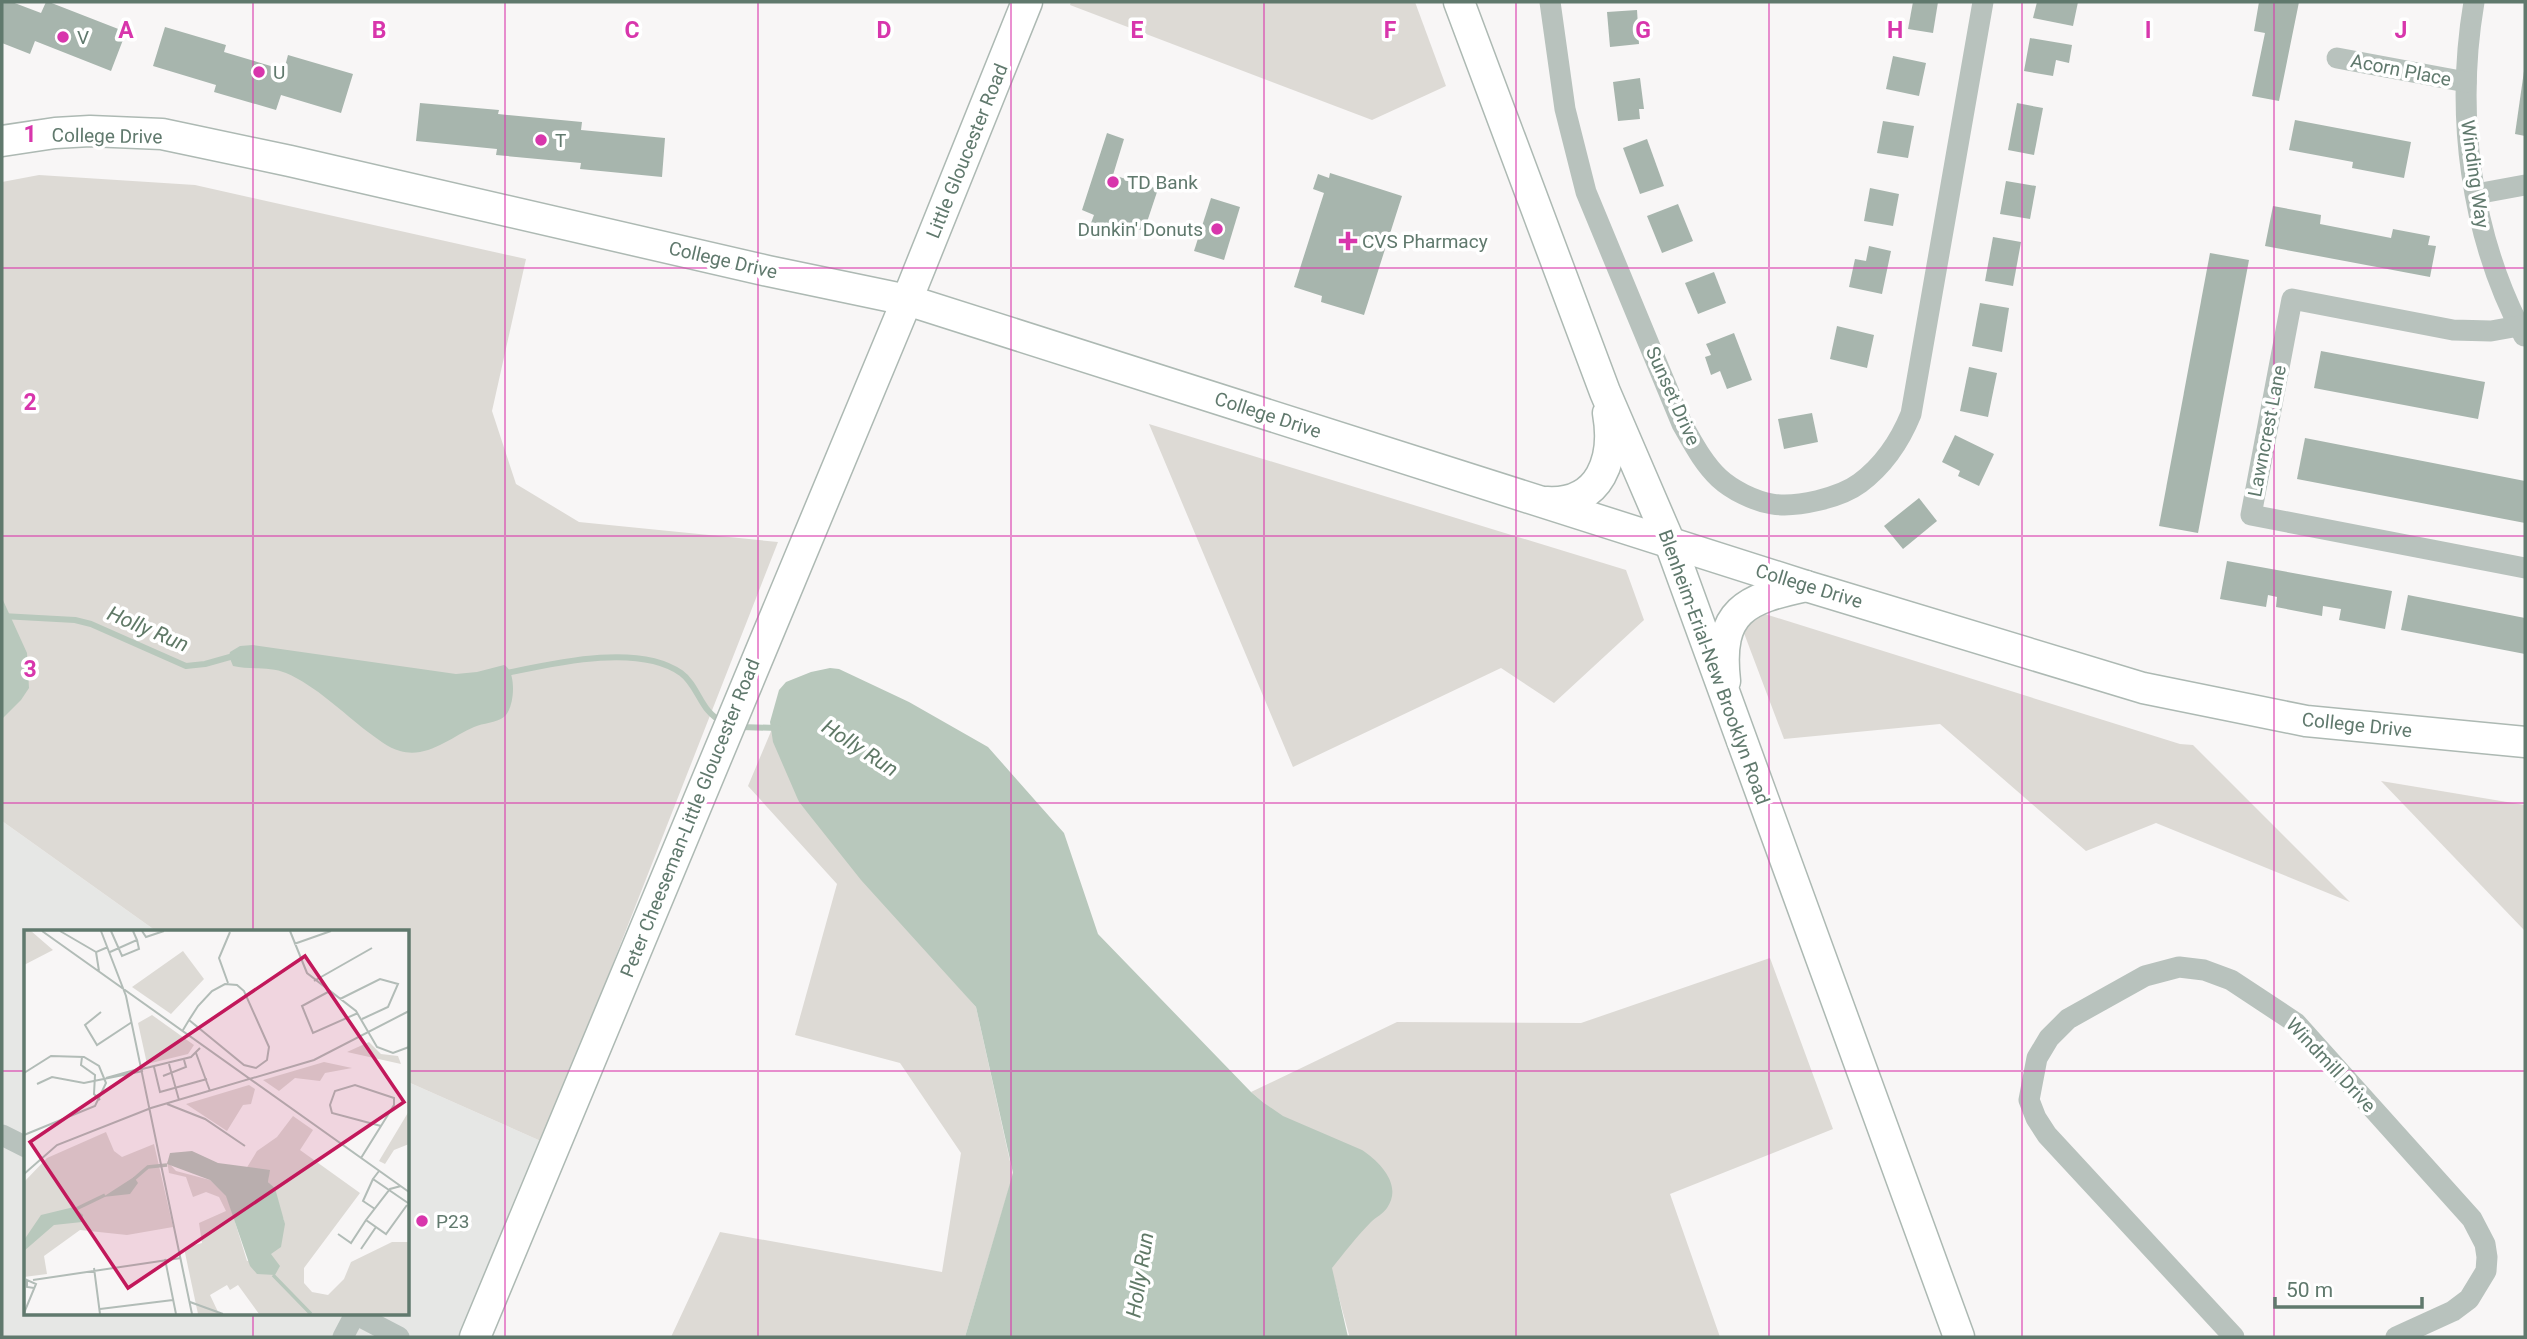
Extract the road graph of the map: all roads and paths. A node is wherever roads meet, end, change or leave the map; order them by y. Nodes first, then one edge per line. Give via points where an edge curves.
1 (1027, 2) edge
2 (1459, 2) edge
3 (1549, 2) edge
4 (1983, 2) edge
5 (2474, 2) edge
6 (2337, 58) dead end
7 (2466, 82) junction
8 (2, 141) edge
9 (2525, 184) edge
10 (2476, 194) junction
11 (907, 300) junction
12 (2522, 333) edge
13 (1605, 392) junction
14 (1540, 502) junction
15 (1670, 543) junction
16 (2525, 568) edge
17 (1806, 586) junction
18 (1733, 719) junction
19 (2525, 742) edge
20 (2, 1135) edge
21 (24, 1146) edge
22 (354, 1314) edge
23 (356, 1314) edge
24 (343, 1337) edge
25 (399, 1337) edge
26 (475, 1337) edge
27 (1959, 1337) edge
28 (2234, 1337) edge
29 (2396, 1337) edge

1 - 11 main road, Little Gloucester Road
2 - 13 main road, Blenheim-Erial-New Brooklyn Road
3 - 4 street, Sunset Drive via 1565,109 1587,191 1682,424 1703,461 1720,479 1741,493 1772,504 1811,503 1860,483 1891,453 1911,414
5 - 7 street, Winding Way
6 - 7 street, Acorn Place
7 - 10 street, Winding Way
8 - 11 main road, College Drive via 90,131 162,134
9 - 10 street
10 - 12 street, Winding Way via 2491,261
11 - 14 main road, College Drive
11 - 26 main road, Peter Cheeseman-Little Gloucester Road
12 - 16 street, Lawncrest Lane via 2453,330 2292,299 2251,514
13 - 14 main road via 1610,434 1601,477 1573,500
13 - 15 main road, Blenheim-Erial-New Brooklyn Road
14 - 15 main road, College Drive
15 - 17 main road, College Drive
15 - 18 main road, Blenheim-Erial-New Brooklyn Road
17 - 18 main road via 1754,600 1738,612 1727,636 1724,664
17 - 19 main road, College Drive via 2143,688 2306,721
18 - 27 main road, Blenheim-Erial-New Brooklyn Road
20 - 21 street
22 - 24 street
23 - 25 street
28 - 29 street, Windmill Drive via 2047,1135 2029,1100 2037,1058 2068,1018 2145,976 2179,967 2204,970 2231,981 2296,1023 2472,1219 2487,1257 2486,1271 2469,1299

